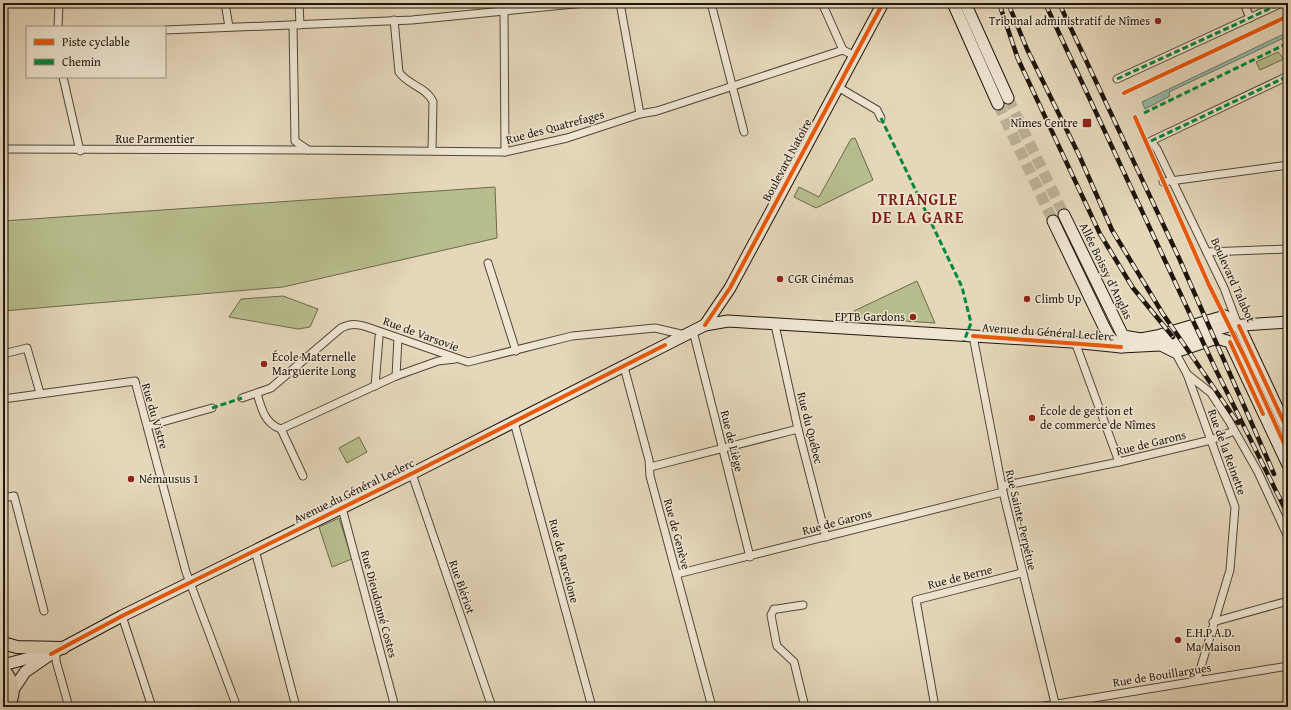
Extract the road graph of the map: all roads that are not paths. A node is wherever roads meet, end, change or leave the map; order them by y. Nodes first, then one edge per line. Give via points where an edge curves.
1 (59, 3) edge
2 (225, 3) edge
3 (299, 3) edge
4 (585, 3) edge
5 (620, 3) edge
6 (711, 3) edge
7 (822, 3) edge
8 (883, 3) edge
9 (953, 3) edge
10 (965, 3) edge
11 (1244, 3) edge
12 (1282, 3) edge
13 (525, 6) edge
14 (504, 11) junction
15 (1250, 18) junction
16 (394, 20) junction
17 (296, 25) junction
18 (58, 26) edge
19 (229, 27) junction
20 (166, 30) edge
21 (843, 50) junction
22 (855, 56) junction
23 (1288, 76) edge
24 (63, 78) edge
25 (1117, 79) dead end
26 (838, 86) junction
27 (732, 87) junction
28 (1008, 98) tunnel mouth
29 (998, 104) tunnel mouth
30 (640, 114) junction
31 (881, 118) dead end
32 (744, 132) dead end
33 (3, 149) edge
34 (308, 150) junction
35 (432, 150) junction
36 (80, 151) junction
37 (505, 152) junction
38 (1288, 165) edge
39 (1172, 180) junction
40 (1164, 182) dead end
41 (1064, 215) tunnel mouth
42 (1053, 221) tunnel mouth
43 (1288, 248) edge
44 (1206, 252) junction
45 (488, 263) dead end
46 (1288, 322) edge
47 (705, 325) junction
48 (775, 325) junction
49 (1239, 326) junction
50 (689, 333) junction
51 (973, 336) junction
52 (379, 337) dead end
53 (398, 338) junction
54 (1122, 341) junction
55 (1075, 342) junction
56 (1160, 345) junction
57 (516, 351) junction
58 (1175, 352) junction
59 (3, 354) edge
60 (458, 359) junction
61 (624, 367) junction
62 (1187, 374) junction
63 (396, 376) junction
64 (375, 386) junction
65 (40, 393) junction
66 (257, 393) junction
67 (242, 398) dead end
68 (3, 399) edge
69 (212, 408) dead end
70 (514, 422) junction
71 (148, 426) junction
72 (281, 429) junction
73 (798, 429) junction
74 (1234, 431) junction
75 (1288, 431) edge
76 (1211, 440) junction
77 (723, 449) junction
78 (1119, 462) junction
79 (1288, 466) edge
80 (650, 467) junction
81 (412, 474) junction
82 (303, 476) dead end
83 (1002, 489) junction
84 (3, 498) edge
85 (342, 508) junction
86 (826, 537) junction
87 (1288, 537) edge
88 (255, 550) junction
89 (750, 557) junction
90 (1022, 573) junction
91 (677, 574) junction
92 (190, 584) junction
93 (1288, 600) edge
94 (803, 605) dead end
95 (44, 611) dead end
96 (122, 616) junction
97 (1214, 622) junction
98 (3, 644) edge
99 (57, 651) junction
100 (3, 665) edge
101 (1288, 666) edge
102 (3, 670) edge
103 (1197, 680) junction
104 (13, 690) junction
105 (1055, 705) edge
106 (7, 707) edge
107 (69, 707) edge
108 (152, 707) edge
109 (237, 707) edge
110 (296, 707) edge
111 (395, 707) edge
112 (492, 707) edge
113 (592, 707) edge
114 (712, 707) edge
115 (805, 707) edge
116 (935, 707) edge
117 (1039, 707) edge

1 - 18 street
2 - 19 street
3 - 17 street
4 - 13 street
5 - 30 street
6 - 27 street
7 - 21 street
8 - 22 main road, Boulevard Natoire
9 - 29 main road
10 - 28 main road
11 - 15 street
12 - 15 street
13 - 14 street
14 - 16 street
14 - 37 street
15 - 25 street
16 - 17 street
16 - 35 street via 399,72 402,77 431,97 433,102
17 - 19 street
17 - 34 street via 295,141
19 - 20 street
21 - 22 street
21 - 27 street, Rue des Quatrefages
22 - 26 main road, Boulevard Natoire
23 - 39 street, Boulevard Talabot via 1151,141
24 - 36 street
26 - 31 street via 877,110
26 - 47 main road, Boulevard Natoire via 730,288
27 - 30 street, Rue des Quatrefages via 657,112
27 - 32 street
30 - 37 street, Rue des Quatrefages via 567,138
33 - 36 street, Rue Parmentier
34 - 35 street, Rue des Quatrefages
34 - 36 street, Rue Parmentier
35 - 37 street, Rue des Quatrefages
38 - 39 street
39 - 40 street
39 - 44 street, Boulevard Talabot
41 - 54 main road, Allée Boissy d'Anglas
42 - 54 main road via 1110,338
43 - 44 street
44 - 49 street, Boulevard Talabot
45 - 57 street
46 - 49 main road, Avenue du Général Leclerc
47 - 48 main road, Avenue du Général Leclerc via 728,321
47 - 50 main road, Avenue du Général Leclerc
48 - 51 main road, Avenue du Général Leclerc
48 - 73 street, Rue du Québec
49 - 54 main road, Allée Boissy d'Anglas via 1225,316 1157,336
49 - 56 main road, Avenue du Général Leclerc via 1229,326
49 - 75 main road, Boulevard Talabot
50 - 57 street, Rue de Varsovie via 655,328 572,336
50 - 61 main road, Avenue du Général Leclerc
50 - 77 street, Rue de Liège
51 - 55 main road, Avenue du Général Leclerc
51 - 83 street, Rue Sainte-Perpétue
52 - 64 street
53 - 60 street, Rue de Varsovie
53 - 63 street
53 - 66 street, Rue de Varsovie via 358,324 349,324 271,388
54 - 55 main road, Avenue du Général Leclerc
54 - 56 main road, Avenue du Général Leclerc
55 - 78 street
56 - 58 main road, Avenue du Général Leclerc
57 - 60 street, Rue de Varsovie via 468,362
58 - 62 street, Rue de la Reinette
58 - 79 main road via 1217,338 1230,342
59 - 65 street via 27,348
60 - 63 street via 438,361
61 - 70 main road, Avenue du Général Leclerc
61 - 80 street, Rue de Genève
62 - 74 street via 1211,393
62 - 76 street, Rue de la Reinette
63 - 64 street
64 - 72 street
65 - 68 street, Rue du Vistre
65 - 71 street, Rue du Vistre via 135,381
66 - 67 street, Rue de Varsovie
66 - 72 street via 266,418 273,426
69 - 71 street
70 - 81 main road, Avenue du Général Leclerc
70 - 113 street, Rue de Barcelone
71 - 92 street, Rue du Vistre
72 - 82 street
73 - 77 street
73 - 86 street, Rue du Québec
74 - 76 street, Rue de Garons
74 - 87 street via 1258,472
76 - 78 street, Rue de Garons
76 - 97 street, Rue de la Reinette via 1235,507 1230,570
77 - 80 street
77 - 89 street, Rue de Liège
78 - 83 street, Rue de Garons
80 - 91 street, Rue de Genève via 650,476
81 - 85 main road, Avenue du Général Leclerc
81 - 112 street, Rue Blériot
83 - 86 street, Rue de Garons
83 - 90 street, Rue Sainte-Perpétue
84 - 95 street via 14,496
85 - 88 main road, Avenue du Général Leclerc
85 - 111 street, Rue Dieudonné Costes
86 - 89 street, Rue de Garons
88 - 92 main road, Avenue du Général Leclerc
88 - 110 street
89 - 91 street, Rue de Garons
90 - 105 street, Rue Sainte-Perpétue
90 - 116 street, Rue de Berne via 916,600
91 - 114 street, Rue de Genève
92 - 96 main road, Avenue du Général Leclerc
92 - 109 street, Rue du Vistre
93 - 97 street
94 - 115 street via 777,608 771,614 778,646 794,662
96 - 99 main road, Avenue du Général Leclerc
96 - 108 street
97 - 103 street, Rue de la Reinette
98 - 99 main road
99 - 100 main road, Avenue du Général Leclerc
99 - 104 main road, Avenue du Général Leclerc via 25,672
99 - 107 street via 56,661
101 - 103 street, Rue de Bouillargues
102 - 104 main road via 9,676
103 - 105 street, Rue de Bouillargues
104 - 106 main road
105 - 117 street, Rue de Bouillargues

